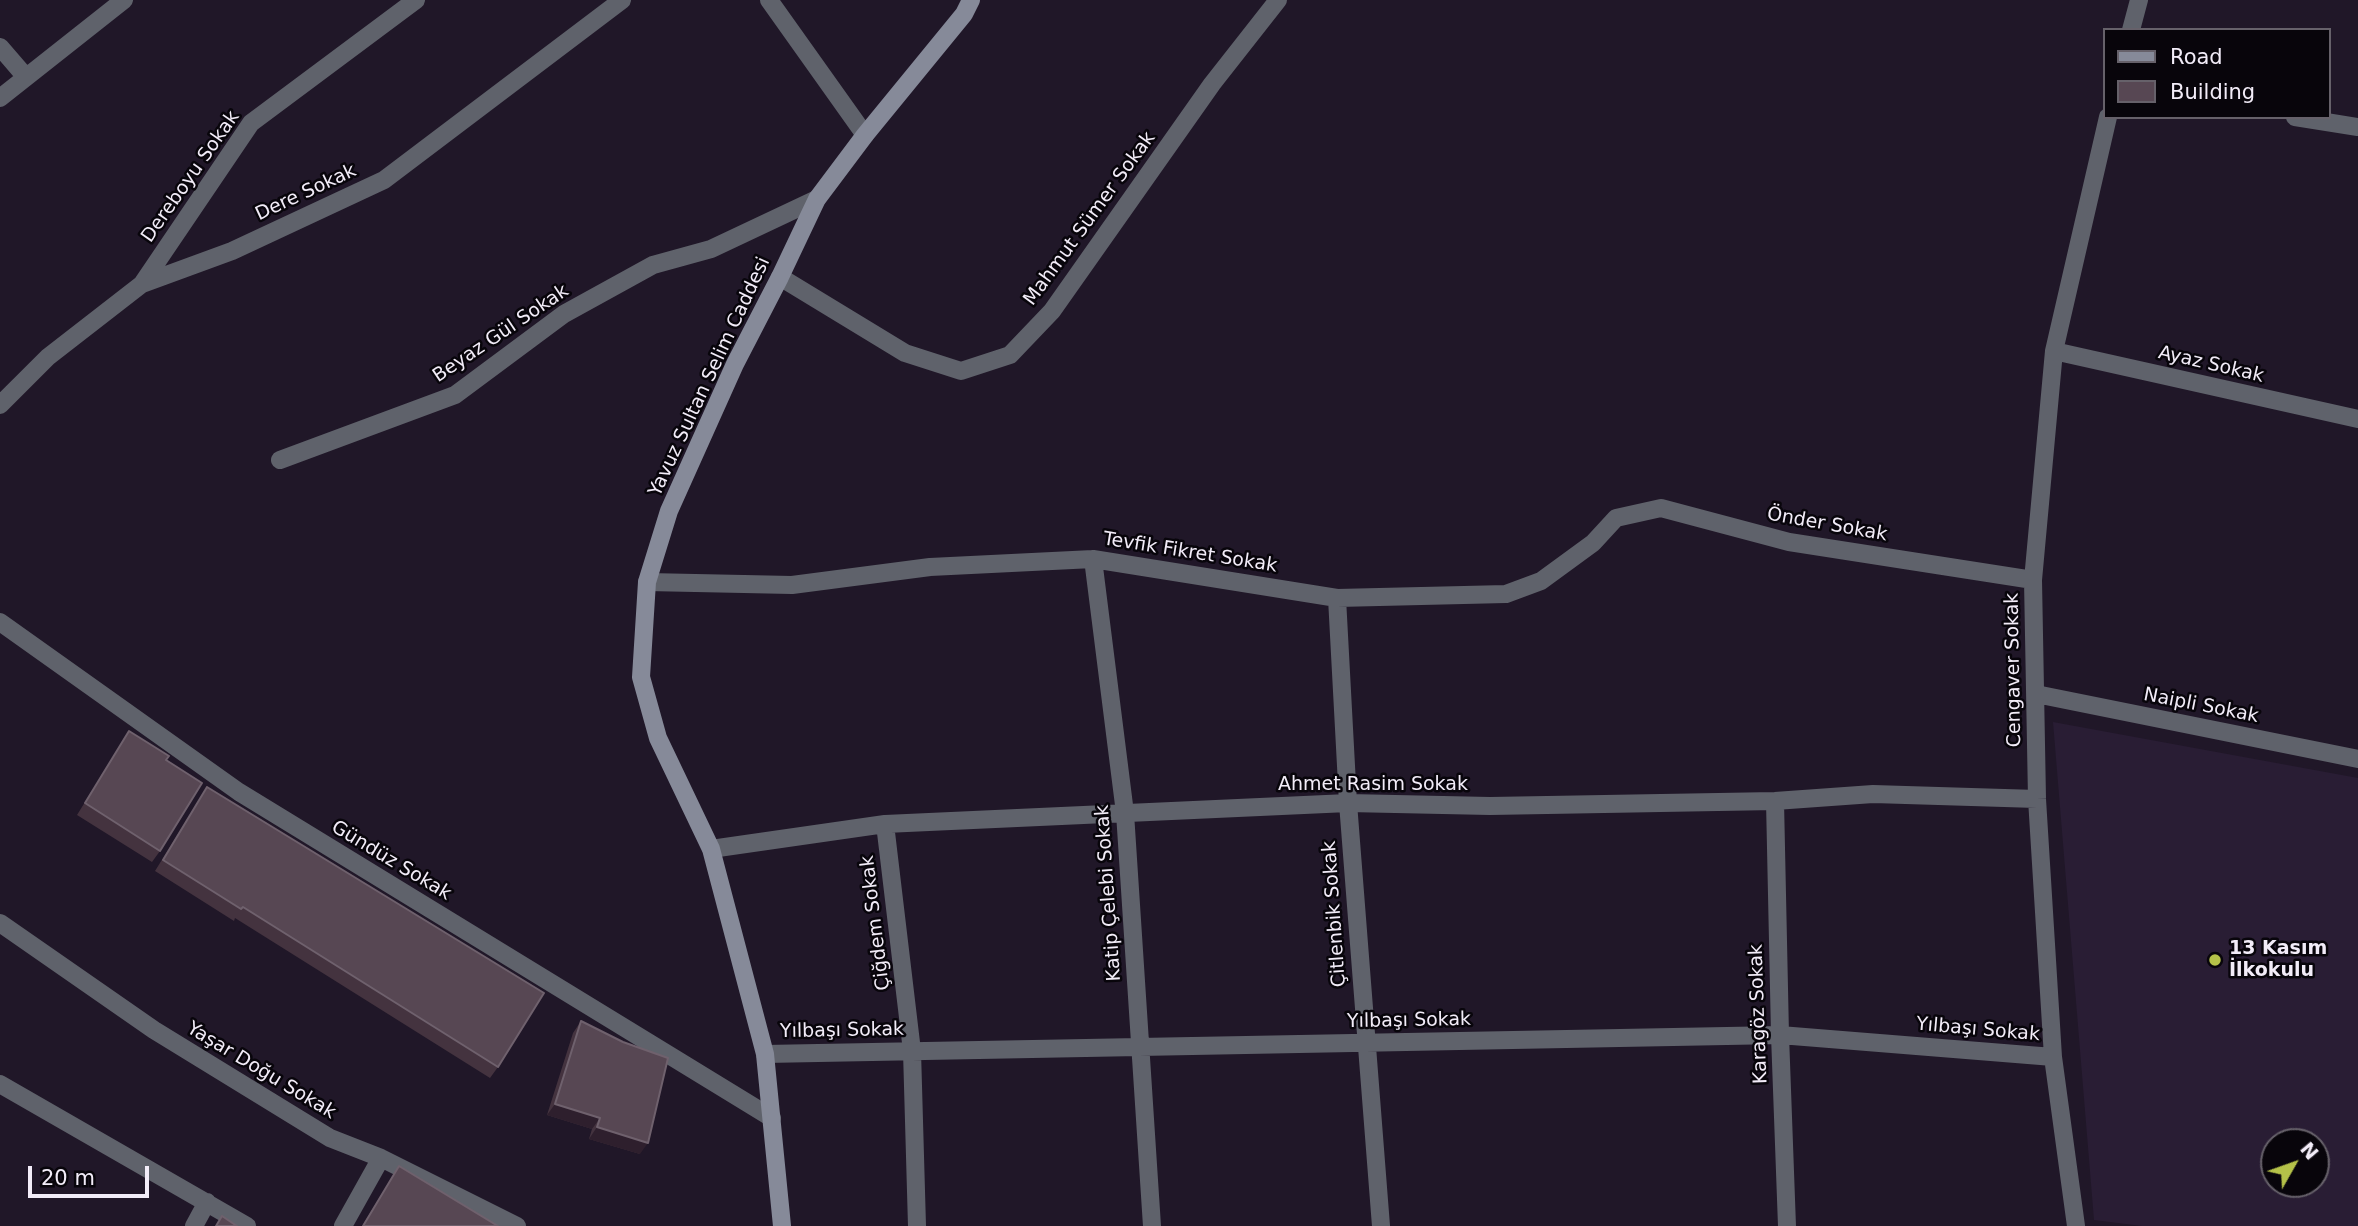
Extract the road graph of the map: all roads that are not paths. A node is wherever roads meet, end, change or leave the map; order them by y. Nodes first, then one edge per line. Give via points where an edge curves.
1 (124, 0) edge
2 (416, 0) edge
3 (622, 0) edge
4 (769, 0) edge
5 (971, 0) edge
6 (1278, 0) edge
7 (2139, 0) edge
8 (2132, 28) edge
9 (0, 47) edge
10 (25, 76) junction
11 (0, 98) edge
12 (2108, 119) edge
13 (2308, 119) edge
14 (2358, 127) edge
15 (864, 135) junction
16 (817, 199) junction
17 (780, 277) junction
18 (142, 284) junction
19 (2054, 351) junction
20 (0, 405) edge
21 (2358, 419) edge
22 (280, 460) dead end
23 (1616, 518) joint
24 (1093, 559) junction
25 (2033, 580) junction
26 (647, 582) junction
27 (1337, 598) junction
28 (0, 622) edge
29 (2036, 695) junction
30 (2358, 760) edge
31 (2037, 799) junction
32 (1774, 801) junction
33 (1348, 803) junction
34 (1125, 813) junction
35 (885, 824) junction
36 (711, 849) junction
37 (0, 923) edge
38 (1780, 1035) junction
39 (1365, 1043) junction
40 (1140, 1047) junction
41 (912, 1051) junction
42 (765, 1054) junction
43 (2053, 1057) junction
44 (0, 1084) edge
45 (772, 1118) junction
46 (381, 1158) junction
47 (207, 1202) junction
48 (194, 1226) edge
49 (247, 1226) edge
50 (343, 1226) edge
51 (517, 1226) edge
52 (782, 1226) edge
53 (918, 1226) edge
54 (1152, 1226) edge
55 (1381, 1226) edge
56 (1787, 1226) edge
57 (2076, 1226) edge

1 - 10 street
2 - 18 street, Dereboyu Sokak via 251,123
3 - 18 street, Dere Sokak via 384,180 232,251
4 - 15 street
5 - 15 street, Yavuz Sultan Selim Caddesi
6 - 17 street, Mahmut Sümer Sokak via 1052,311 1010,355 961,371 905,353
7 - 8 street
9 - 10 street
10 - 11 street
12 - 19 street, Cengaver Sokak
13 - 14 street
15 - 16 street, Yavuz Sultan Selim Caddesi
16 - 17 street, Yavuz Sultan Selim Caddesi
16 - 22 street, Beyaz Gül Sokak via 711,249 653,265 564,314 456,395
17 - 26 street, Yavuz Sultan Selim Caddesi via 669,511
18 - 20 street, Dere Sokak via 48,357
19 - 21 street, Ayaz Sokak
19 - 25 street, Cengaver Sokak
23 - 25 street, Önder Sokak via 1661,508 1789,542
23 - 27 street, Tevfik Fikret Sokak via 1592,543 1541,581 1506,594
24 - 26 street, Tevfik Fikret Sokak via 930,567 792,585
24 - 27 street, Tevfik Fikret Sokak
24 - 34 street, Katip Çelebi Sokak
25 - 29 street, Cengaver Sokak
26 - 36 street, Yavuz Sultan Selim Caddesi via 641,677 658,738
27 - 33 street, Çitlenbik Sokak
28 - 45 street, Gündüz Sokak via 239,792
29 - 30 street, Naipli Sokak
29 - 31 street, Cengaver Sokak
31 - 32 street, Ahmet Rasim Sokak via 1873,794
31 - 43 street, Cengaver Sokak
32 - 33 street, Ahmet Rasim Sokak via 1490,806
32 - 38 street, Karagöz Sokak
33 - 34 street, Ahmet Rasim Sokak
33 - 39 street, Çitlenbik Sokak
34 - 35 street, Ahmet Rasim Sokak
34 - 40 street, Katip Çelebi Sokak
35 - 36 street, Ahmet Rasim Sokak
35 - 41 street, Çiğdem Sokak
36 - 42 street, Yavuz Sultan Selim Caddesi
37 - 46 street, Yaşar Doğu Sokak via 154,1030 330,1138
38 - 39 street, Yılbaşı Sokak
38 - 43 street, Yılbaşı Sokak
38 - 56 street, Karagöz Sokak
39 - 40 street, Yılbaşı Sokak
39 - 55 street, Çitlenbik Sokak
40 - 41 street, Yılbaşı Sokak
40 - 54 street, Katip Çelebi Sokak
41 - 42 street, Yılbaşı Sokak
41 - 53 street, Çiğdem Sokak
42 - 45 street, Yavuz Sultan Selim Caddesi
43 - 57 street, Cengaver Sokak
44 - 47 street
45 - 52 street, Yavuz Sultan Selim Caddesi
46 - 50 street
46 - 51 street, Yaşar Doğu Sokak
47 - 48 street
47 - 49 street

